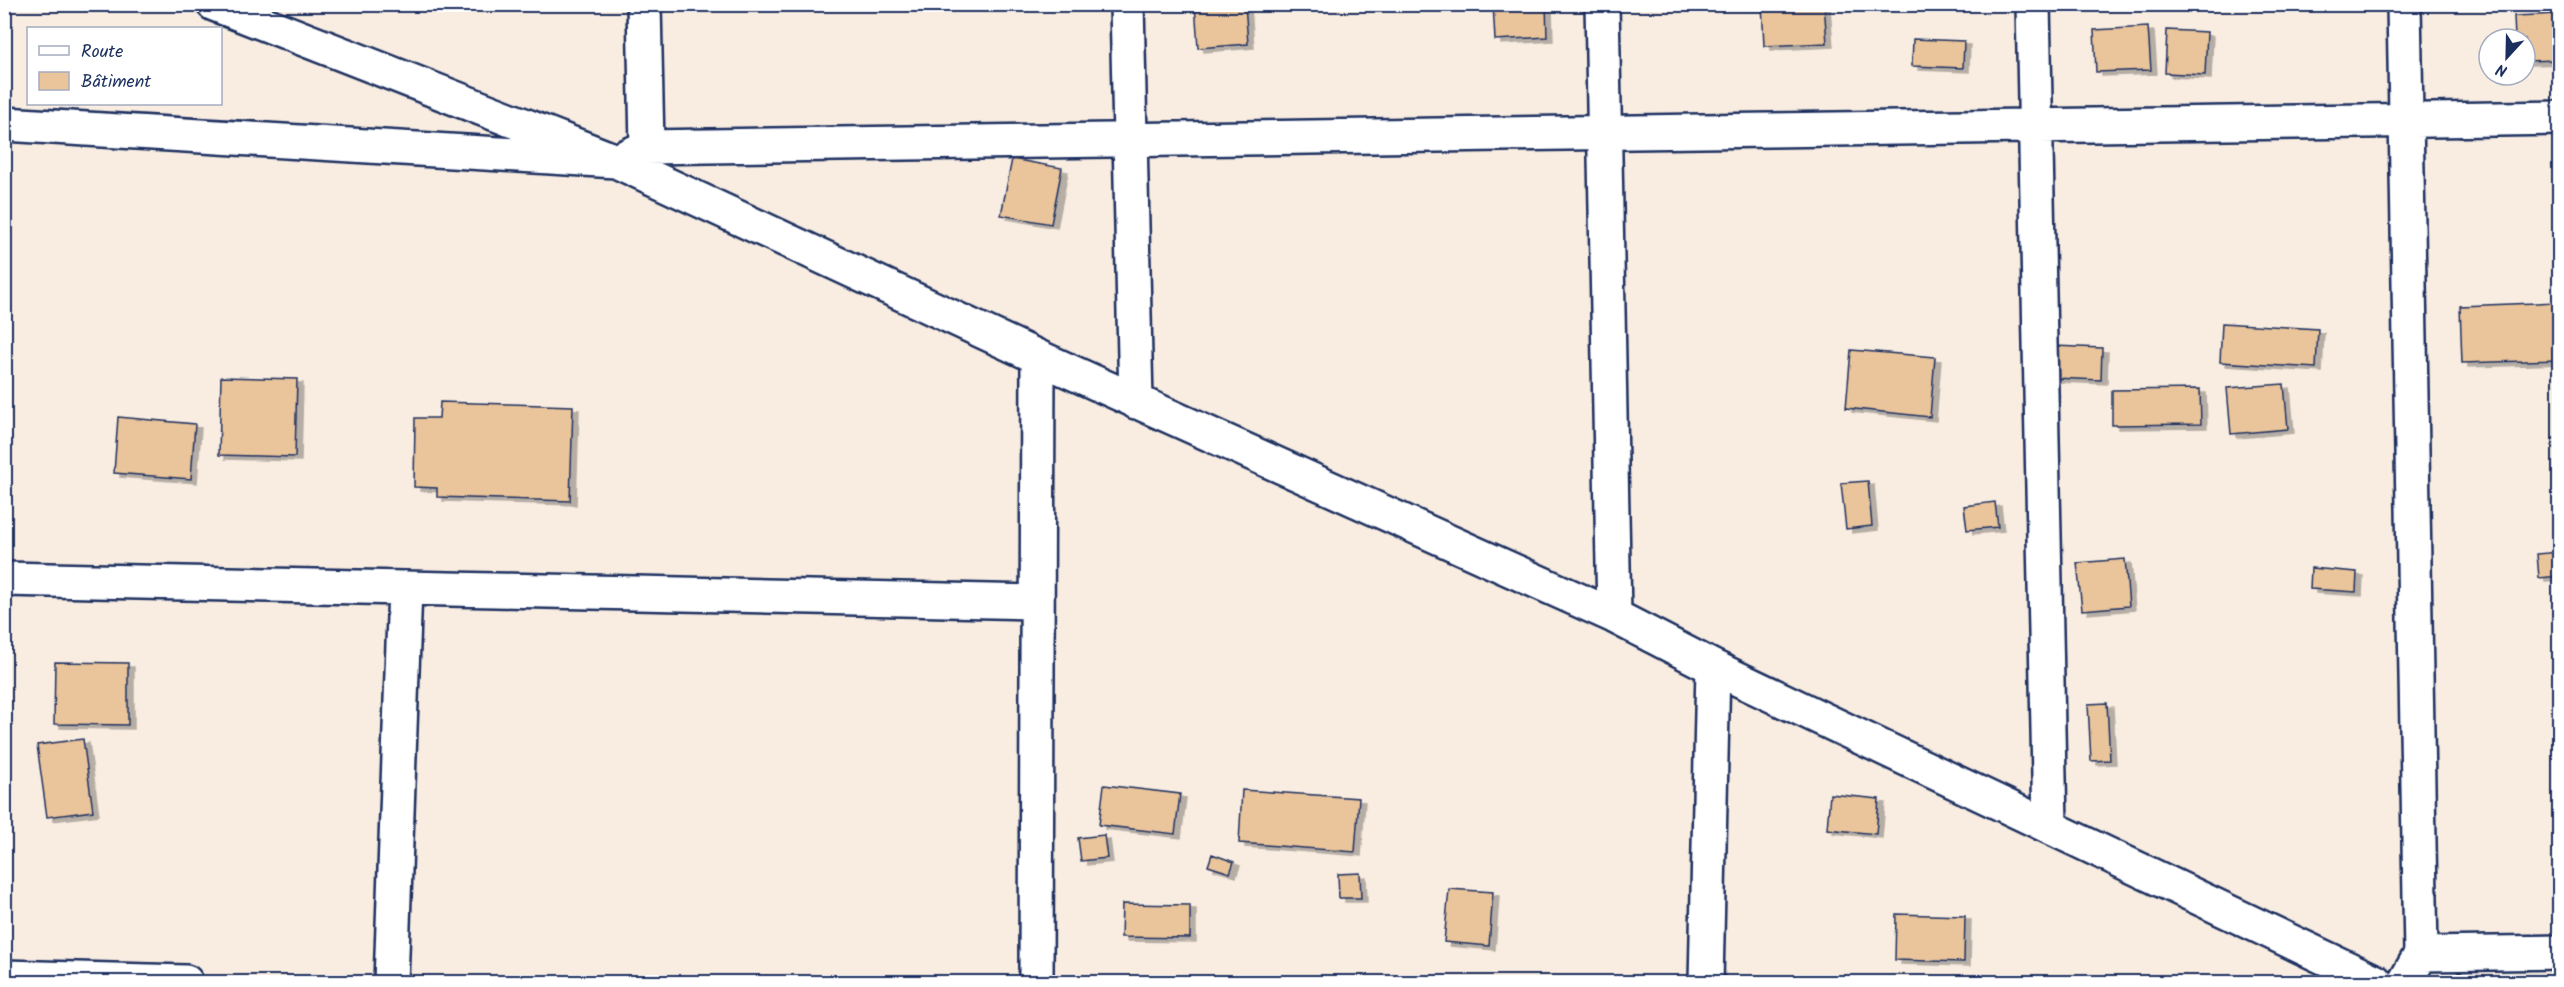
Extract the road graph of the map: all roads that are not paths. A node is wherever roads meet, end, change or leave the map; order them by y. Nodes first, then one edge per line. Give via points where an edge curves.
1 (214, 4) edge
2 (644, 4) edge
3 (1127, 4) edge
4 (1602, 4) edge
5 (2033, 4) edge
6 (2404, 4) edge
7 (2559, 118) edge
8 (2406, 120) junction
9 (4, 124) edge
10 (2036, 126) junction
11 (1604, 133) junction
12 (1130, 140) junction
13 (647, 147) junction
14 (616, 161) junction
15 (1038, 357) junction
16 (1136, 402) junction
17 (4, 579) edge
18 (405, 588) junction
19 (1037, 602) junction
20 (1614, 616) junction
21 (1713, 667) junction
22 (2050, 826) junction
23 (2559, 952) edge
24 (2421, 954) junction
25 (4, 977) edge
26 (186, 982) edge
27 (391, 982) edge
28 (1036, 982) edge
29 (1706, 982) edge
30 (2376, 982) edge
31 (2405, 982) edge

1 - 14 street
2 - 13 street
3 - 12 street
4 - 11 street
5 - 10 street
6 - 8 street
7 - 8 street
8 - 10 street
8 - 24 street
9 - 14 street
10 - 11 street
10 - 22 street
11 - 12 street
11 - 20 street
12 - 13 street
12 - 16 street
13 - 14 street
14 - 15 street
15 - 16 street
15 - 19 street
16 - 20 street
17 - 18 street
18 - 19 street
18 - 27 street
19 - 28 street
20 - 21 street
21 - 22 street
21 - 29 street
22 - 30 street
23 - 24 street
24 - 31 street
25 - 26 street

